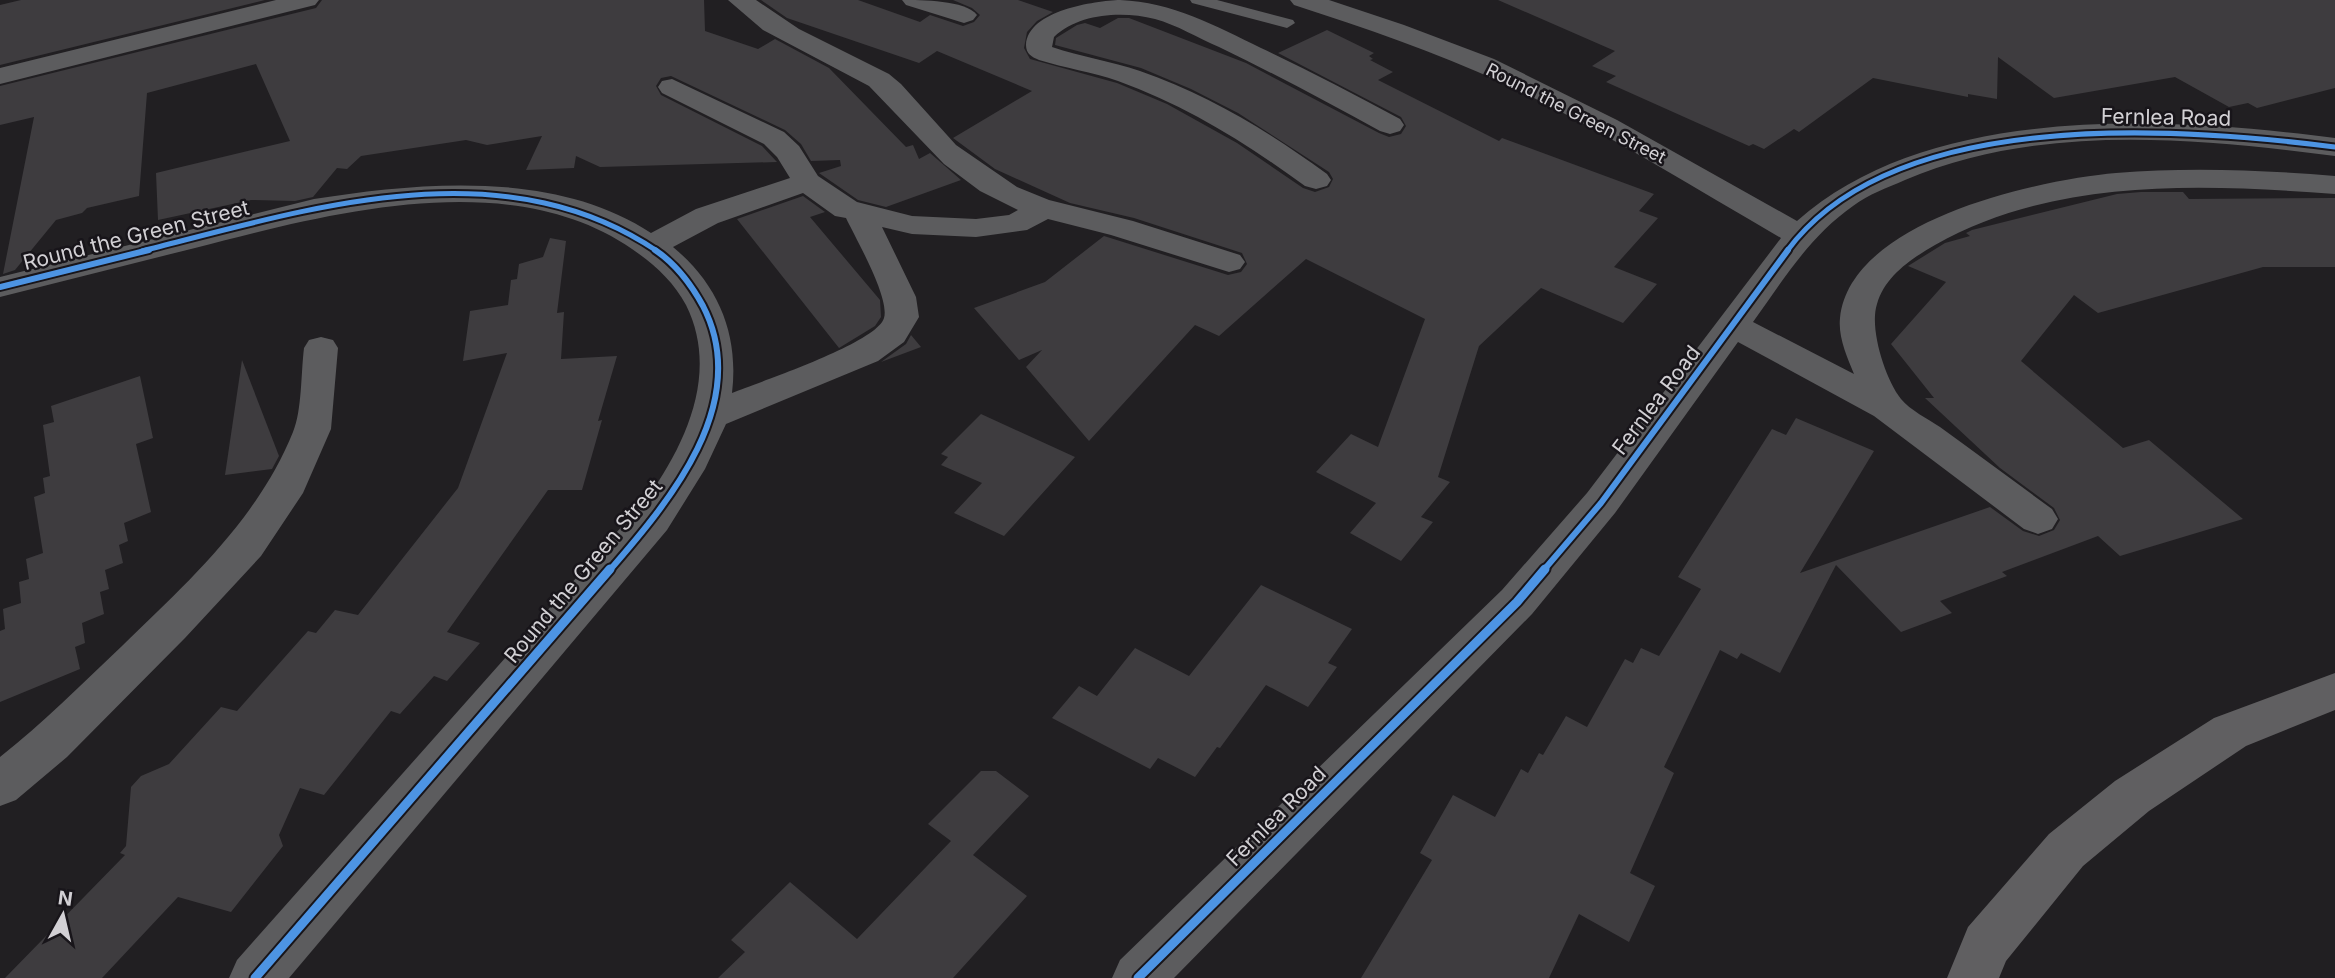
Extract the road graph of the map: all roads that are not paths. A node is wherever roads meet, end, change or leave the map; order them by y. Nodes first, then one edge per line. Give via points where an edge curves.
1 (306, 0) edge
2 (741, 0) edge
3 (915, 0) edge
4 (1198, 0) edge
5 (1303, 0) edge
6 (1164, 6) edge
7 (964, 15) dead end
8 (1287, 23) dead end
9 (0, 76) edge
10 (673, 87) dead end
11 (1390, 125) dead end
12 (2335, 147) edge
13 (1317, 180) dead end
14 (807, 182) junction
15 (2335, 185) edge
16 (1043, 210) junction
17 (859, 212) junction
18 (1799, 235) junction
19 (653, 245) junction
20 (1229, 262) dead end
21 (0, 287) edge
22 (1734, 326) junction
23 (320, 348) dead end
24 (1887, 408) junction
25 (710, 416) junction
26 (2038, 519) dead end
27 (2335, 691) edge
28 (0, 785) edge
29 (255, 978) edge
30 (1138, 978) edge
31 (1973, 978) edge

1 - 9 street
2 - 16 street via 764,18 883,82 953,159 994,187
3 - 7 street
4 - 8 lane
5 - 18 street, Round the Green Street via 1373,22 1544,93
6 - 11 street
6 - 13 street via 1075,14 1042,34 1040,51 1113,71 1213,112
10 - 14 street via 774,138 789,152
12 - 18 street, Fernlea Road via 2154,130 2005,143 1900,172 1857,190
14 - 17 street via 846,209
14 - 19 street via 707,216
15 - 24 street via 2208,180 2088,186 2033,195 1947,223 1889,260 1872,280 1856,319 1863,352
16 - 17 street via 1016,223 976,228 912,225
16 - 20 street via 1122,228
17 - 25 street via 899,297 902,317 892,334 866,353
18 - 22 street, Fernlea Road
19 - 21 street, Round the Green Street via 615,224 543,202 502,196 412,195 314,208
19 - 25 street, Round the Green Street via 691,283 706,308 718,370
22 - 24 street
22 - 30 street, Fernlea Road via 1601,503 1517,602
23 - 28 street via 313,429 284,493 247,545 61,733
24 - 26 street
25 - 29 street, Round the Green Street via 681,480 653,520
27 - 31 main road via 2230,732 2132,796 2066,850 1986,945

